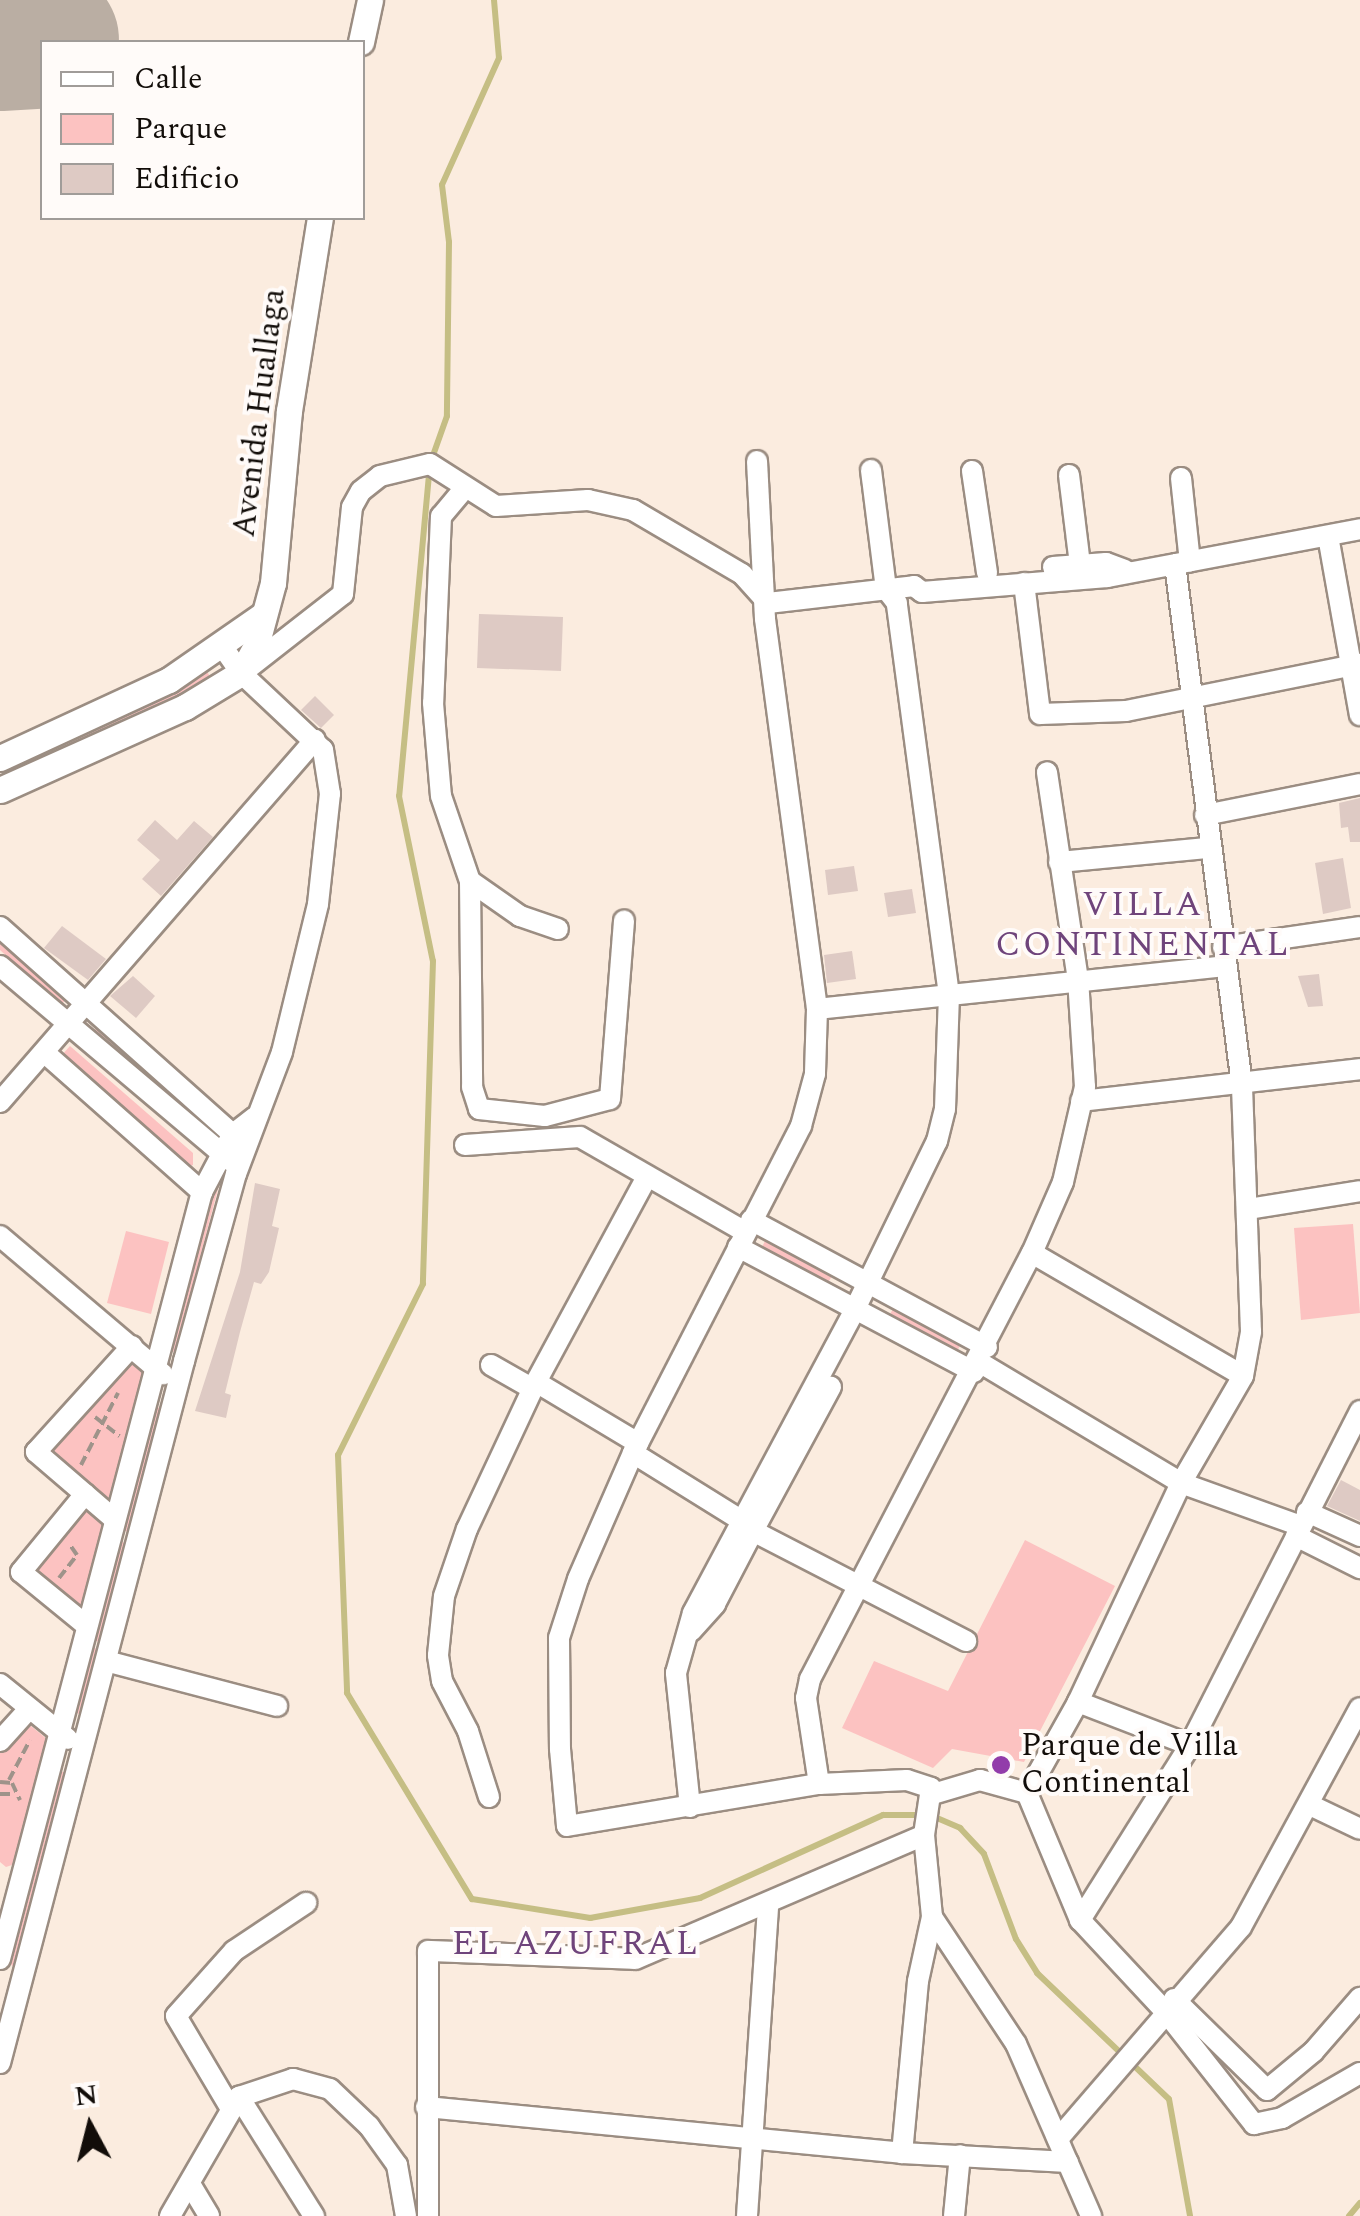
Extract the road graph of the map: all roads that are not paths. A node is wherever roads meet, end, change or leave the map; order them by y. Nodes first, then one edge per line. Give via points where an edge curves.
1 (370, 0) edge
2 (360, 40) edge
3 (320, 220) edge
4 (757, 461) dead end
5 (871, 470) dead end
6 (972, 471) dead end
7 (1069, 475) dead end
8 (1181, 478) dead end
9 (464, 489) junction
10 (1360, 529) edge
11 (1328, 536) junction
12 (1183, 563) junction
13 (1080, 565) junction
14 (1124, 570) junction
15 (987, 573) junction
16 (1024, 583) junction
17 (914, 586) junction
18 (886, 589) junction
19 (768, 602) junction
20 (263, 615) junction
21 (313, 618) junction
22 (222, 646) junction
23 (1355, 665) edge
24 (241, 673) junction
25 (1190, 697) junction
26 (1360, 715) edge
27 (315, 740) junction
28 (0, 758) edge
29 (1047, 772) dead end
30 (1360, 784) edge
31 (0, 790) edge
32 (1204, 815) junction
33 (1207, 848) junction
34 (1060, 862) junction
35 (470, 881) junction
36 (624, 921) dead end
37 (0, 927) edge
38 (1360, 927) edge
39 (558, 929) dead end
40 (1224, 957) junction
41 (0, 966) edge
42 (1078, 980) junction
43 (949, 994) junction
44 (87, 1005) junction
45 (818, 1010) junction
46 (69, 1028) junction
47 (46, 1053) junction
48 (1360, 1068) edge
49 (1242, 1085) junction
50 (1081, 1101) junction
51 (0, 1102) edge
52 (465, 1145) dead end
53 (235, 1150) junction
54 (647, 1176) junction
55 (1360, 1191) edge
56 (202, 1192) junction
57 (1248, 1209) junction
58 (745, 1233) junction
59 (3, 1244) edge
60 (1032, 1254) junction
61 (867, 1286) junction
62 (854, 1311) junction
63 (132, 1346) junction
64 (980, 1360) junction
65 (491, 1365) dead end
66 (155, 1368) junction
67 (1243, 1376) junction
68 (178, 1384) junction
69 (535, 1386) junction
70 (831, 1387) dead end
71 (1360, 1411) edge
72 (635, 1448) junction
73 (1182, 1483) junction
74 (80, 1485) junction
75 (114, 1519) junction
76 (746, 1525) junction
77 (1301, 1525) junction
78 (1360, 1536) edge
79 (1360, 1568) edge
80 (858, 1582) junction
81 (87, 1626) junction
82 (966, 1640) dead end
83 (106, 1661) junction
84 (0, 1684) edge
85 (1078, 1702) junction
86 (276, 1706) dead end
87 (1360, 1708) edge
88 (28, 1710) junction
89 (59, 1735) junction
90 (0, 1741) edge
91 (84, 1745) junction
92 (1190, 1745) junction
93 (819, 1784) junction
94 (1027, 1793) junction
95 (489, 1797) dead end
96 (933, 1797) junction
97 (1310, 1806) junction
98 (690, 1807) junction
99 (1360, 1829) edge
100 (924, 1834) junction
101 (0, 1869) edge
102 (19, 1886) junction
103 (306, 1903) dead end
104 (768, 1907) junction
105 (932, 1916) junction
106 (1080, 1920) junction
107 (0, 1959) edge
108 (9, 1993) edge
109 (1360, 1998) edge
110 (1166, 2010) junction
111 (0, 2063) edge
112 (1360, 2073) edge
113 (235, 2103) junction
114 (426, 2106) junction
115 (1064, 2134) junction
116 (752, 2138) junction
117 (902, 2153) junction
118 (960, 2155) junction
119 (1068, 2162) junction
120 (190, 2184) junction
121 (170, 2216) edge
122 (209, 2216) edge
123 (314, 2216) edge
124 (406, 2216) edge
125 (428, 2216) edge
126 (747, 2216) edge
127 (954, 2216) edge
128 (1091, 2216) edge

1 - 2 main road
3 - 20 main road, Avenida Huallaga via 290,411 273,582
4 - 19 street
5 - 18 street
6 - 15 street
7 - 13 street
8 - 12 street
9 - 19 street via 496,506 588,500 633,510 742,574
9 - 21 street via 430,464 370,482 352,507 348,584
9 - 35 street via 440,516 434,702 441,796
10 - 11 street
11 - 12 street
11 - 23 street
12 - 14 street
12 - 25 street
13 - 14 street
13 - 15 street
14 - 16 street
15 - 17 street via 920,579
16 - 17 street via 922,592
16 - 25 street via 1040,714 1126,710
17 - 18 street
18 - 19 street
18 - 43 street via 897,603
19 - 45 street via 764,619
20 - 21 street via 277,622
20 - 22 main road
20 - 24 main road, Avenida Huallaga
21 - 24 street
22 - 24 street
22 - 28 main road via 169,680
23 - 25 street
23 - 26 street
24 - 27 street
24 - 31 main road via 185,707
25 - 32 street
27 - 44 street
27 - 53 street via 323,750 330,794 318,904 282,1052
29 - 34 street
30 - 32 street
32 - 33 street
33 - 34 street
33 - 40 street
34 - 42 street
35 - 36 street via 472,1087 479,1108 490,1112 545,1116 610,1099
35 - 39 street via 520,916
37 - 44 street
38 - 40 street
40 - 42 street
40 - 49 street
41 - 46 street
42 - 43 street
42 - 50 street
43 - 45 street
43 - 61 street via 948,1081 937,1141
44 - 46 street
44 - 53 street
45 - 58 street via 810,1099
46 - 47 street
46 - 53 street
47 - 51 street
47 - 56 street
48 - 49 street
49 - 50 street
49 - 57 street
50 - 60 street via 1064,1182
52 - 54 street via 580,1137
53 - 56 street
53 - 68 street
54 - 58 street
54 - 69 street
55 - 57 street
56 - 66 street
57 - 67 street via 1251,1332
58 - 61 street
58 - 62 street
58 - 72 street
59 - 63 street
60 - 64 street
60 - 67 street
61 - 62 street
61 - 64 street
62 - 64 street
62 - 76 street
63 - 66 street
63 - 74 street via 36,1452
64 - 73 street
64 - 80 street
65 - 69 street
66 - 68 street
66 - 75 street
67 - 73 street
68 - 83 street
69 - 72 street
69 - 95 street via 454,1561 441,1621 442,1681 468,1731
70 - 76 street
71 - 77 street
72 - 76 street
72 - 98 street via 560,1638 557,1703 568,1826
73 - 77 street
73 - 85 street
74 - 75 street
74 - 81 street via 21,1572
75 - 81 street
76 - 80 street
76 - 98 street via 683,1640 676,1693
77 - 78 street
77 - 79 street
77 - 92 street
80 - 82 street
80 - 93 street via 806,1698
81 - 89 street
83 - 86 street
83 - 91 street
84 - 88 street
85 - 92 street
85 - 94 street
87 - 97 street
88 - 89 street
88 - 90 street
89 - 91 street
89 - 102 street
91 - 108 street
92 - 106 street
93 - 96 street via 907,1780
93 - 98 street
94 - 96 street via 980,1780
94 - 106 street
96 - 100 street
97 - 99 street
97 - 110 street via 1240,1927
100 - 104 street
100 - 105 street
101 - 102 street
102 - 107 street
103 - 113 street via 234,1951 176,2016
104 - 114 street via 635,1959 428,1951
104 - 116 street
105 - 115 street via 1016,2044
105 - 117 street via 918,1981
106 - 110 street
108 - 111 street
109 - 110 street via 1282,2083 1267,2090
110 - 112 street via 1254,2124 1282,2118
110 - 115 street
113 - 120 street
113 - 123 street
113 - 124 street via 293,2079 330,2089 397,2164
114 - 116 street
114 - 125 street
115 - 119 street
116 - 117 street
116 - 126 street
117 - 118 street
118 - 119 street
118 - 127 street
119 - 128 street
120 - 121 street
120 - 122 street

